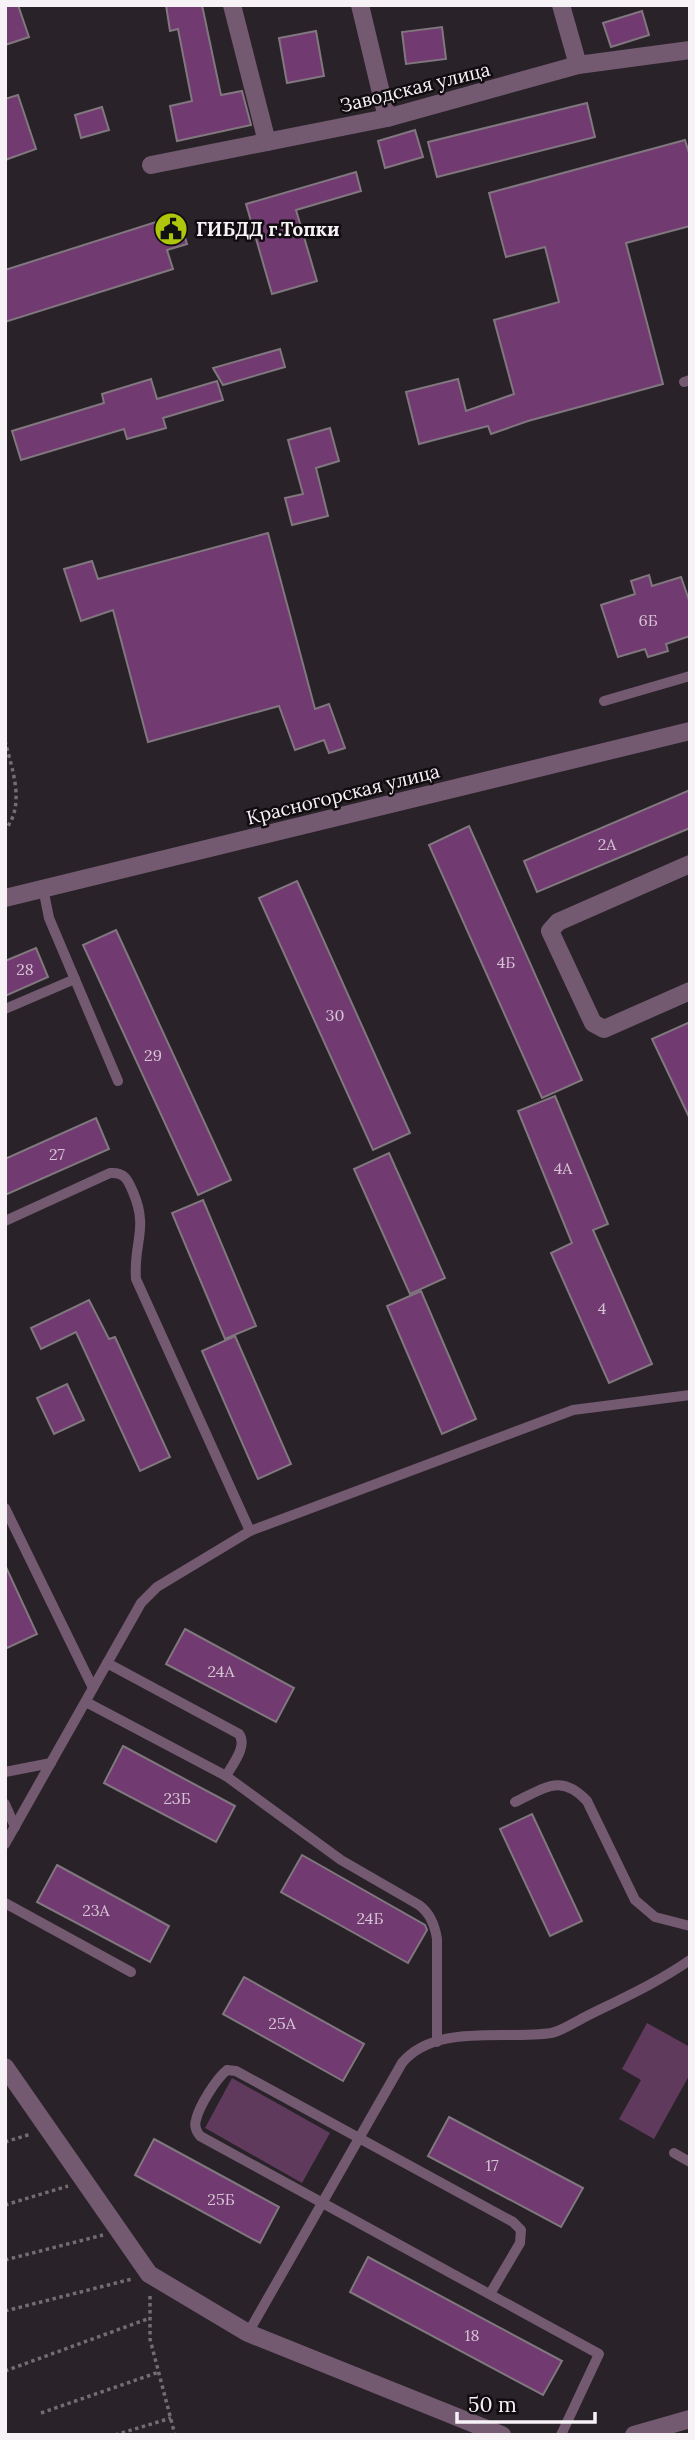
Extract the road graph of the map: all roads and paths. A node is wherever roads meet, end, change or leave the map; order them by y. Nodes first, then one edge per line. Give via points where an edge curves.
1 (232, 5) edge
2 (360, 5) edge
3 (561, 5) edge
4 (690, 50) edge
5 (578, 65) junction
6 (387, 118) junction
7 (267, 142) junction
8 (151, 165) dead end
9 (690, 676) edge
10 (604, 701) dead end
11 (690, 731) edge
12 (5, 741) edge
13 (5, 830) edge
14 (690, 864) edge
15 (43, 888) junction
16 (5, 898) edge
17 (75, 979) junction
18 (690, 991) edge
19 (5, 1009) edge
20 (118, 1081) dead end
21 (5, 1221) edge
22 (690, 1395) edge
23 (5, 1508) edge
24 (250, 1531) junction
25 (107, 1663) junction
26 (93, 1688) junction
27 (86, 1702) junction
28 (51, 1763) junction
29 (5, 1772) edge
30 (226, 1776) junction
31 (515, 1802) dead end
32 (5, 1804) edge
33 (15, 1827) junction
34 (5, 1844) edge
35 (5, 1903) edge
36 (690, 1926) edge
37 (690, 1960) edge
38 (131, 1972) dead end
39 (438, 2042) junction
40 (5, 2067) edge
41 (47, 2129) junction
42 (359, 2138) junction
43 (5, 2142) edge
44 (674, 2153) dead end
45 (690, 2162) edge
46 (84, 2182) junction
47 (322, 2203) junction
48 (5, 2205) edge
49 (118, 2231) junction
50 (5, 2260) edge
51 (149, 2274) junction
52 (491, 2294) junction
53 (5, 2311) edge
54 (150, 2318) junction
55 (248, 2333) junction
56 (5, 2371) edge
57 (159, 2372) junction
58 (41, 2413) dead end
59 (171, 2418) junction
60 (690, 2419) edge
61 (668, 2430) edge
62 (493, 2434) edge
63 (115, 2435) edge
64 (175, 2435) edge
65 (561, 2435) edge
66 (634, 2435) edge

1 - 7 street
2 - 6 street
3 - 5 street
4 - 5 street, Заводская улица
5 - 6 street, Заводская улица
6 - 7 street, Заводская улица
7 - 8 street, Заводская улица
9 - 10 lane
11 - 15 street, Красногорская улица
12 - 13 path via 16,806
14 - 18 street via 558,922 550,931 593,1023 604,1029
15 - 16 street, Красногорская улица
15 - 17 lane via 48,918
17 - 19 lane
17 - 20 lane
21 - 24 lane via 110,1173 127,1178 142,1215 136,1279
22 - 24 lane via 573,1410
23 - 26 lane
24 - 25 lane via 157,1587 141,1603
25 - 26 lane
25 - 30 lane via 239,1734 243,1746
26 - 27 lane
27 - 28 lane
27 - 30 lane
28 - 29 lane
28 - 33 lane
30 - 39 lane via 341,1860 426,1911 437,1939
31 - 36 lane via 553,1785 576,1790 587,1801 635,1900 655,1917
32 - 33 lane
33 - 34 lane
35 - 38 lane
37 - 39 lane via 666,1977 553,2033 454,2037
39 - 42 lane via 418,2048 402,2063
40 - 41 street
41 - 43 path
41 - 46 street
42 - 47 lane
42 - 47 lane via 236,2071 227,2070 218,2077 195,2120 200,2136
42 - 52 lane via 521,2230 520,2243
44 - 45 lane
46 - 48 path
46 - 49 street
47 - 52 lane
47 - 55 lane
49 - 50 path
49 - 51 street
51 - 53 path
51 - 54 path
51 - 55 street
52 - 65 lane via 600,2354
54 - 56 path
54 - 57 path
55 - 62 street
57 - 58 path
57 - 59 path
59 - 63 path
59 - 64 path
60 - 61 street
61 - 66 street

